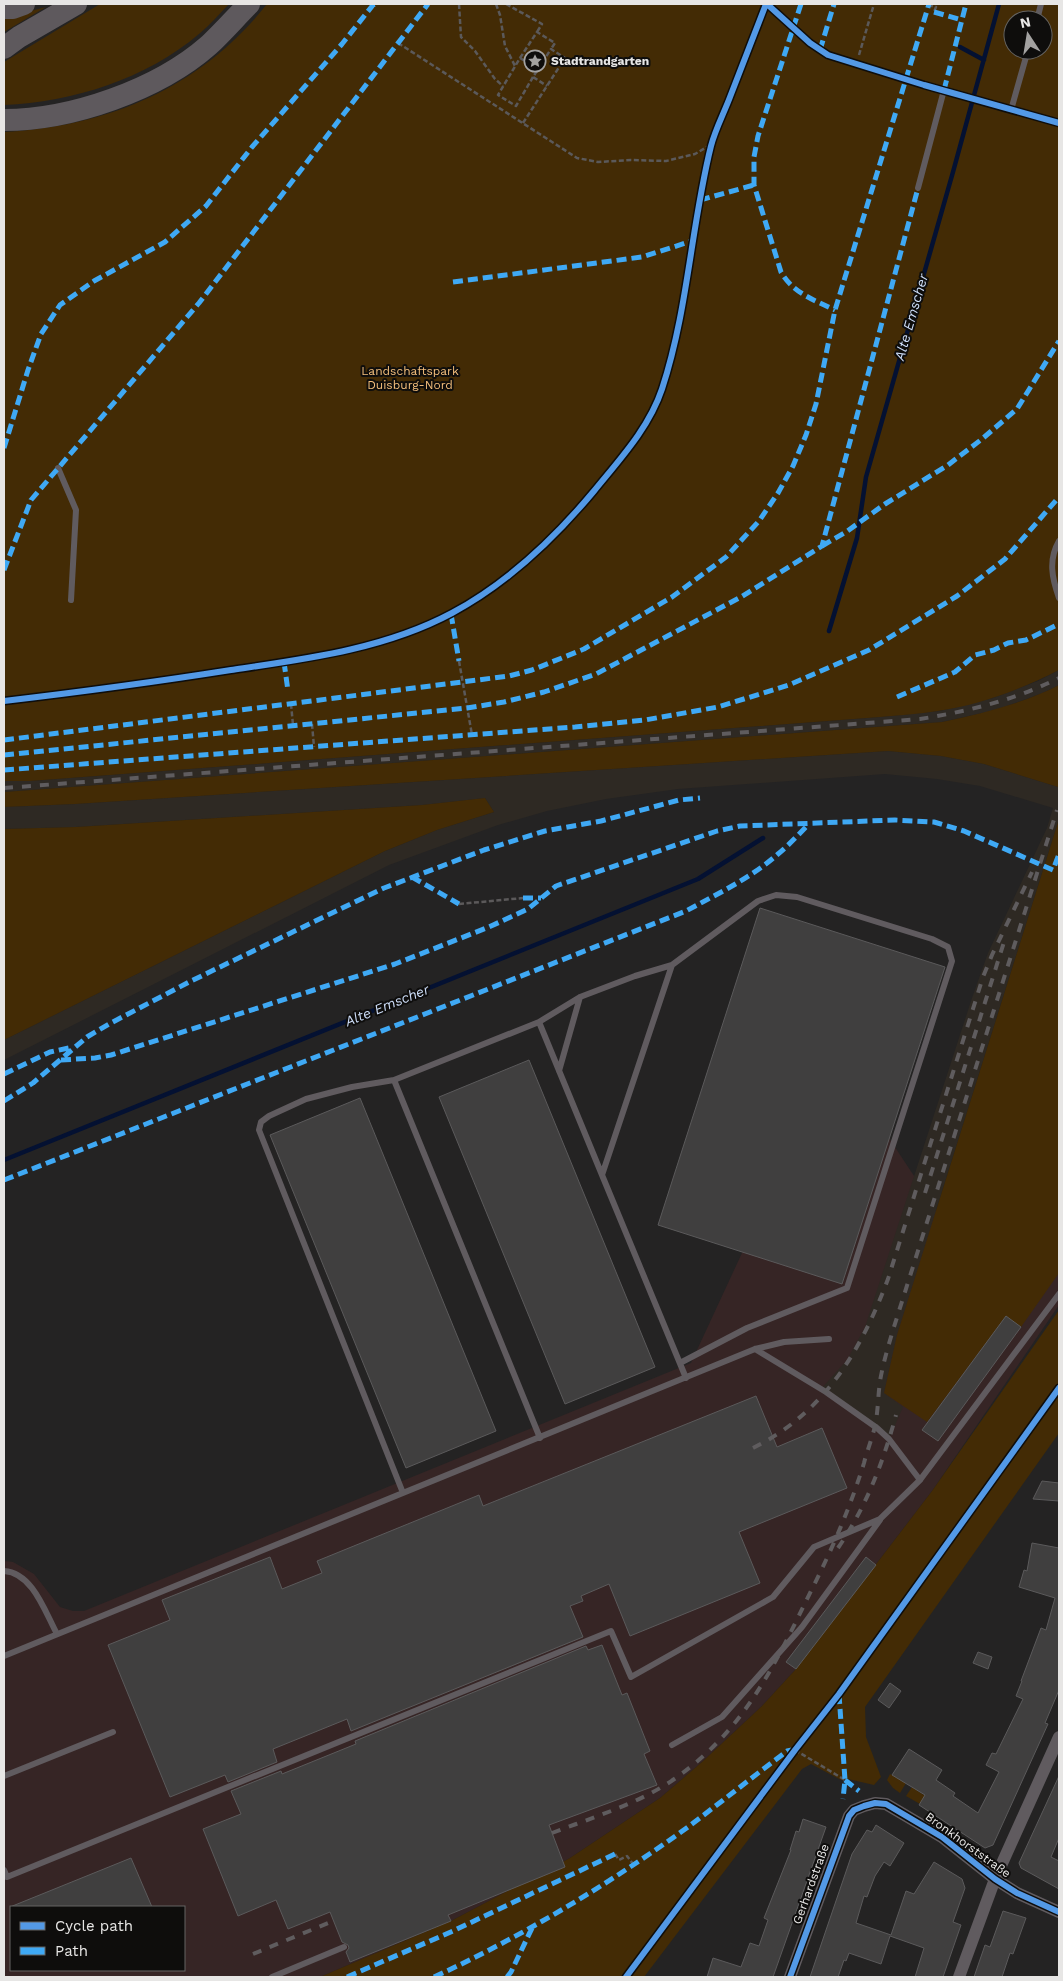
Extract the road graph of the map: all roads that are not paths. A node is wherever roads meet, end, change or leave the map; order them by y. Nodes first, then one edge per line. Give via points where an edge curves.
1 (24, 4) edge
2 (76, 4) edge
3 (249, 4) edge
4 (767, 4) edge
5 (4, 8) edge
6 (4, 48) edge
7 (1025, 60) edge
8 (944, 90) junction
9 (1011, 110) junction
10 (4, 120) edge
11 (1059, 122) edge
12 (918, 188) dead end
13 (58, 468) dead end
14 (1059, 541) edge
15 (1059, 598) edge
16 (71, 600) dead end
17 (672, 965) junction
18 (580, 997) junction
19 (539, 1022) junction
20 (559, 1072) junction
21 (394, 1080) junction
22 (602, 1175) junction
23 (1059, 1294) edge
24 (829, 1339) dead end
25 (755, 1350) junction
26 (680, 1363) junction
27 (686, 1378) junction
28 (540, 1438) junction
29 (920, 1480) junction
30 (403, 1494) junction
31 (880, 1518) junction
32 (4, 1571) edge
33 (57, 1634) junction
34 (4, 1656) edge
35 (112, 1732) dead end
36 (1059, 1737) edge
37 (672, 1745) dead end
38 (4, 1776) edge
39 (864, 1806) joint
40 (4, 1870) edge
41 (5, 1878) edge
42 (995, 1879) junction
43 (1059, 1912) edge
44 (344, 1948) dead end
45 (272, 1977) edge
46 (790, 1977) edge
47 (958, 1977) edge

1 - 5 highway
2 - 6 highway
3 - 10 highway via 209,45 144,87 108,101 60,113
4 - 8 lane via 828,55
7 - 9 lane
8 - 9 lane
8 - 12 lane
9 - 11 lane
13 - 16 lane via 76,510
14 - 15 lane via 1052,566
17 - 18 lane
17 - 22 lane
17 - 26 lane via 758,901 776,895 797,897 932,938 948,947 952,961 847,1288 747,1328
18 - 19 lane
18 - 20 lane
19 - 20 lane
19 - 21 lane
20 - 22 lane
21 - 28 lane
21 - 30 lane via 352,1086 306,1099 269,1116 261,1122 259,1130
22 - 26 lane
23 - 29 lane
24 - 25 lane via 784,1342
25 - 27 lane
25 - 29 lane via 850,1407 889,1439
26 - 27 lane
27 - 28 lane
28 - 30 lane
29 - 31 lane
30 - 33 lane
31 - 37 lane via 802,1626 722,1716
31 - 41 lane via 814,1547 772,1597 631,1677 611,1631
32 - 33 lane via 28,1582
33 - 34 lane
35 - 38 lane
36 - 42 street
39 - 42 street, Bronkhorststraße via 886,1804 942,1837
39 - 46 street, Gerhardstraße via 854,1810 844,1827
40 - 41 lane
42 - 43 street, Bronkhorststraße
42 - 47 street
44 - 45 lane

